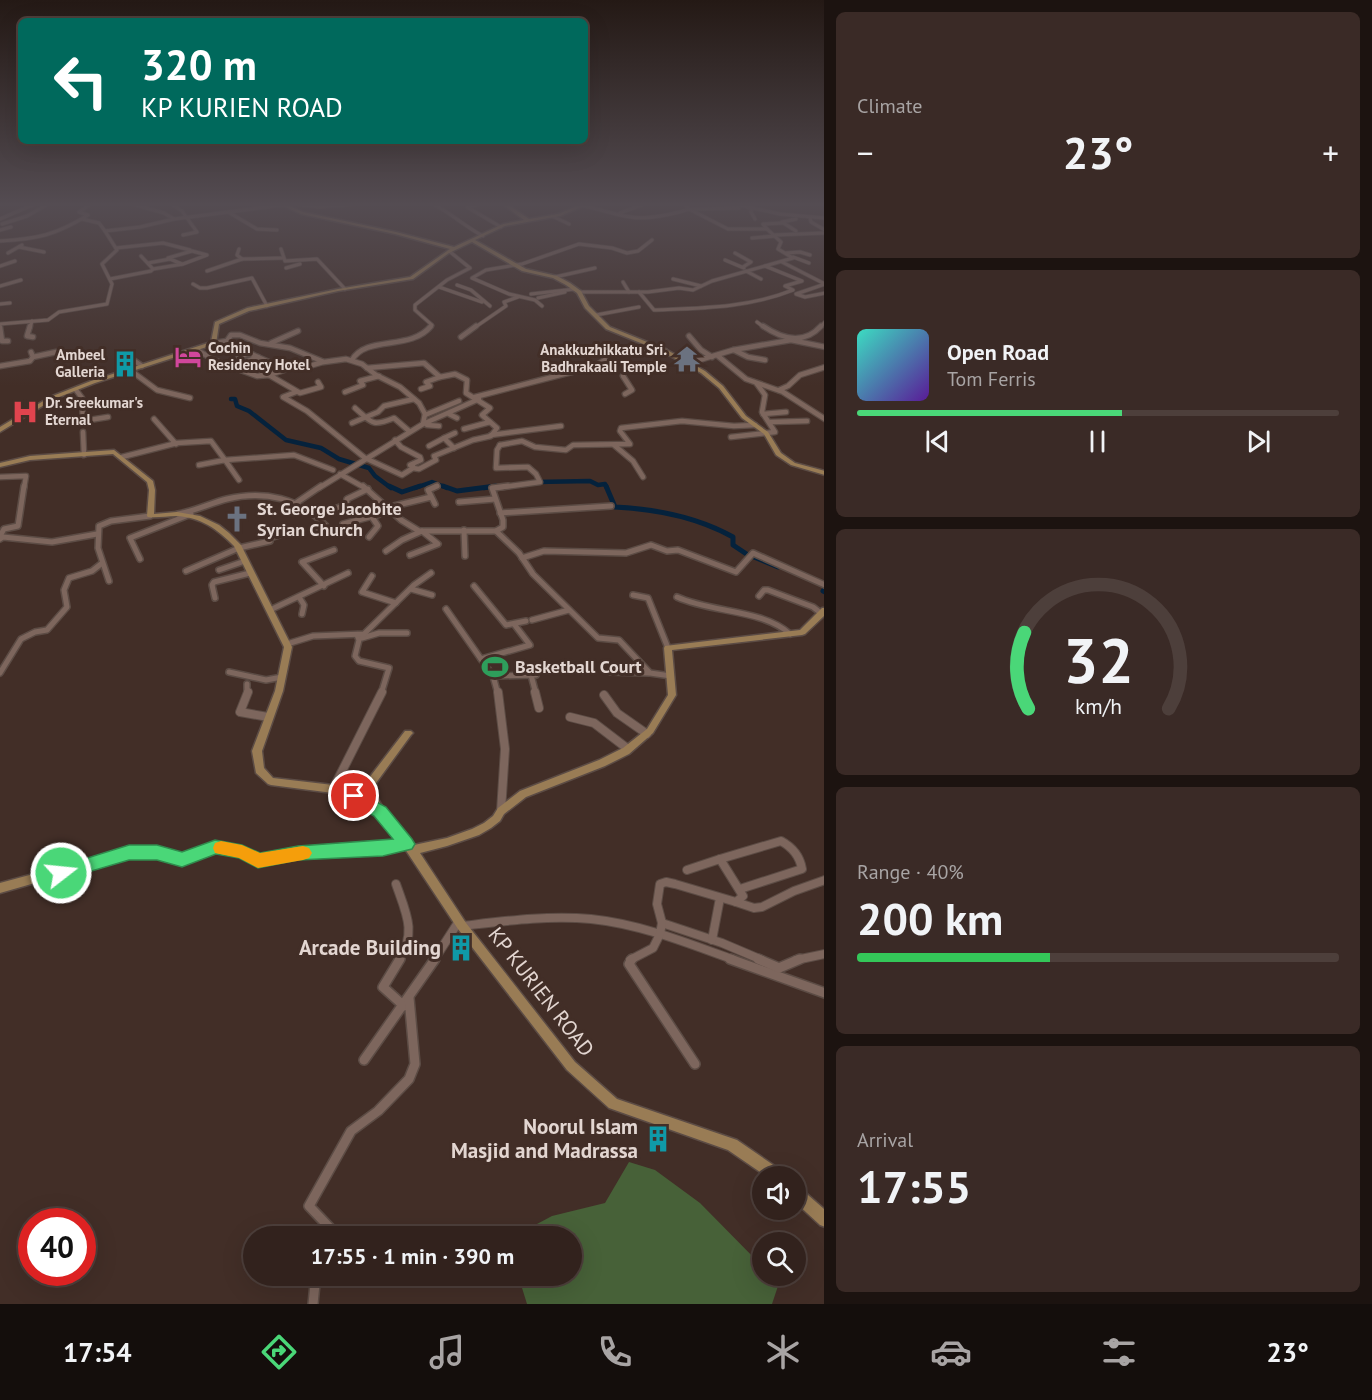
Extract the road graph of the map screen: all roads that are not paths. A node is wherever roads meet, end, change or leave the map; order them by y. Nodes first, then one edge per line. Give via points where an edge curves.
1 (102, 264) edge
2 (149, 264) edge
3 (183, 264) edge
4 (228, 264) edge
5 (299, 264) edge
6 (323, 264) edge
7 (432, 264) edge
8 (467, 264) edge
9 (518, 264) edge
10 (735, 264) edge
11 (748, 264) edge
12 (775, 264) edge
13 (787, 264) edge
14 (514, 265) junction
15 (765, 266) junction
16 (743, 267) junction
17 (286, 268) dead end
18 (595, 268) dead end
19 (153, 269) junction
20 (207, 271) dead end
21 (748, 271) junction
22 (462, 274) junction
23 (555, 277) junction
24 (470, 278) junction
25 (110, 279) junction
26 (673, 279) dead end
27 (761, 279) dead end
28 (21, 280) dead end
29 (463, 282) dead end
30 (623, 282) dead end
31 (824, 283) edge
32 (192, 284) dead end
33 (824, 284) edge
34 (0, 286) edge
35 (701, 286) junction
36 (439, 287) junction
37 (345, 289) junction
38 (578, 291) junction
39 (629, 292) junction
40 (639, 292) junction
41 (824, 293) edge
42 (531, 294) dead end
43 (521, 297) junction
44 (538, 298) dead end
45 (482, 302) dead end
46 (10, 303) dead end
47 (0, 304) edge
48 (57, 304) dead end
49 (267, 306) junction
50 (490, 306) dead end
51 (542, 306) dead end
52 (639, 307) dead end
53 (55, 313) junction
54 (596, 315) junction
55 (32, 321) junction
56 (757, 322) dead end
57 (824, 323) edge
58 (0, 325) edge
59 (298, 331) dead end
60 (688, 336) dead end
61 (33, 337) dead end
62 (461, 337) dead end
63 (790, 340) junction
64 (8, 342) dead end
65 (214, 344) junction
66 (270, 344) junction
67 (824, 347) edge
68 (196, 350) junction
69 (733, 350) junction
70 (665, 351) junction
71 (56, 352) dead end
72 (645, 352) dead end
73 (123, 353) dead end
74 (715, 356) junction
75 (239, 357) dead end
76 (258, 357) junction
77 (352, 360) junction
78 (605, 360) dead end
79 (765, 360) dead end
80 (245, 362) dead end
81 (324, 362) junction
82 (686, 364) junction
83 (0, 366) edge
84 (142, 366) junction
85 (293, 367) dead end
86 (306, 367) dead end
87 (367, 368) junction
88 (824, 368) edge
89 (130, 370) junction
90 (268, 375) junction
91 (379, 376) junction
92 (623, 376) dead end
93 (440, 377) junction
94 (318, 382) dead end
95 (756, 383) junction
96 (421, 389) dead end
97 (76, 390) junction
98 (779, 390) junction
99 (296, 392) junction
100 (345, 392) dead end
101 (625, 394) dead end
102 (190, 398) dead end
103 (477, 398) junction
104 (414, 399) junction
105 (459, 401) dead end
106 (355, 408) dead end
107 (786, 412) dead end
108 (448, 414) junction
109 (763, 414) junction
110 (425, 415) junction
111 (365, 416) junction
112 (108, 417) dead end
113 (457, 418) dead end
114 (824, 418) edge
115 (154, 419) dead end
116 (83, 421) junction
117 (807, 421) dead end
118 (490, 422) junction
119 (770, 422) junction
120 (352, 423) dead end
121 (423, 424) junction
122 (755, 424) junction
123 (439, 426) dead end
124 (561, 426) dead end
125 (464, 429) dead end
126 (409, 431) junction
127 (0, 432) edge
128 (455, 433) dead end
129 (766, 433) junction
130 (490, 436) junction
131 (731, 437) dead end
132 (444, 438) junction
133 (395, 440) junction
134 (176, 444) junction
135 (500, 445) junction
136 (614, 445) junction
137 (429, 446) dead end
138 (454, 448) junction
139 (84, 454) junction
140 (122, 457) junction
141 (364, 458) junction
142 (225, 459) junction
143 (0, 465) edge
144 (199, 465) dead end
145 (419, 469) junction
146 (333, 470) dead end
147 (824, 473) edge
148 (340, 474) junction
149 (0, 477) edge
150 (643, 477) dead end
151 (239, 480) dead end
152 (437, 486) dead end
153 (368, 489) junction
154 (431, 497) junction
155 (495, 499) junction
156 (459, 502) dead end
157 (296, 503) junction
158 (435, 504) dead end
159 (611, 506) dead end
160 (334, 509) dead end
161 (391, 509) junction
162 (500, 513) junction
163 (177, 514) junction
164 (192, 514) junction
165 (150, 516) junction
166 (372, 517) junction
167 (343, 524) dead end
168 (319, 529) dead end
169 (464, 530) junction
170 (422, 531) junction
171 (496, 531) junction
172 (289, 532) dead end
173 (97, 534) junction
174 (1, 537) edge
175 (369, 537) dead end
176 (239, 548) junction
177 (334, 550) dead end
178 (386, 551) dead end
179 (410, 555) dead end
180 (465, 556) dead end
181 (522, 558) junction
182 (140, 559) dead end
183 (245, 561) junction
184 (101, 564) junction
185 (219, 570) dead end
186 (186, 571) dead end
187 (250, 573) junction
188 (348, 573) dead end
189 (431, 573) dead end
190 (372, 576) dead end
191 (109, 581) dead end
192 (824, 585) edge
193 (324, 586) junction
194 (474, 586) dead end
195 (411, 589) junction
196 (432, 595) dead end
197 (633, 595) dead end
198 (759, 596) dead end
199 (299, 597) junction
200 (677, 597) dead end
201 (215, 598) dead end
202 (396, 603) junction
203 (446, 609) dead end
204 (270, 610) junction
205 (569, 610) junction
206 (823, 612) edge
207 (302, 614) dead end
208 (514, 624) junction
209 (407, 633) dead end
210 (790, 634) junction
211 (358, 637) junction
212 (287, 644) junction
213 (668, 648) junction
214 (481, 659) junction
215 (229, 672) dead end
216 (610, 672) dead end
217 (0, 673) edge
218 (650, 673) junction
219 (493, 676) junction
220 (670, 676) junction
221 (282, 677) junction
222 (247, 684) dead end
223 (604, 695) dead end
224 (540, 708) dead end
225 (268, 717) junction
226 (570, 717) dead end
227 (408, 734) dead end
228 (647, 734) junction
229 (628, 749) junction
230 (333, 789) junction
231 (501, 811) junction
232 (380, 812) junction
233 (409, 847) junction
234 (720, 860) junction
235 (687, 870) dead end
236 (824, 880) edge
237 (396, 884) dead end
238 (0, 888) edge
239 (740, 889) junction
240 (720, 898) junction
241 (736, 902) junction
242 (460, 923) junction
243 (662, 923) junction
244 (660, 934) junction
245 (712, 940) junction
246 (824, 954) edge
247 (824, 993) edge
248 (406, 1002) junction
249 (364, 1060) dead end
250 (695, 1064) dead end
251 (762, 1166) edge
252 (806, 1203) edge
253 (824, 1219) edge
254 (328, 1226) edge
255 (315, 1286) edge
256 (313, 1304) edge

1 - 25 street
2 - 19 street
3 - 19 street
4 - 20 street
5 - 17 street
6 - 37 street
7 - 37 main road via 411,278
8 - 22 street via 470,268
9 - 14 street
10 - 16 street
11 - 16 street
12 - 15 street
13 - 31 street
14 - 23 main road
14 - 24 street via 486,270
15 - 21 street
15 - 40 street via 802,281 785,286 793,290 776,298 701,307 654,310
16 - 21 street
18 - 23 street
19 - 25 street
21 - 27 street
21 - 35 street
22 - 24 street
22 - 36 street
23 - 38 main road
24 - 43 street
25 - 53 street via 112,288 107,304
26 - 35 street
28 - 34 street
29 - 50 street via 458,285
30 - 39 street
32 - 49 street via 207,288 252,278
33 - 41 street via 798,295
35 - 40 street via 693,290
36 - 45 street
36 - 77 street via 414,308 429,320 429,331 359,351
37 - 49 main road
38 - 39 street
38 - 42 street
38 - 44 street
38 - 54 main road
39 - 40 street
43 - 51 street
43 - 62 street via 504,302 506,306
46 - 47 street
48 - 53 street
49 - 65 main road via 217,323
52 - 54 street
53 - 55 street via 48,320
54 - 70 main road via 613,331
55 - 58 street
55 - 61 street via 27,336
56 - 63 street via 769,332
57 - 63 street via 812,333
58 - 64 street via 2,341
59 - 66 street
60 - 74 street via 701,350
63 - 67 street
63 - 69 street
65 - 66 street via 240,334
65 - 68 main road
66 - 81 street
68 - 84 main road
68 - 90 street via 257,376
69 - 74 street
69 - 79 street
70 - 72 street
70 - 82 main road
71 - 83 street via 32,354 30,362
73 - 84 street
74 - 82 street
74 - 95 street
75 - 76 street via 249,353
76 - 80 street
76 - 90 street via 273,364 260,371
77 - 81 street
77 - 87 street
78 - 103 street via 596,366
81 - 86 street
82 - 122 main road via 715,382 744,417
84 - 89 main road
85 - 90 street
87 - 91 street
87 - 93 street via 424,363
88 - 98 street via 800,375
89 - 97 main road
89 - 102 street via 149,387
90 - 99 street
91 - 100 street via 360,381 363,385
91 - 104 street
92 - 101 street via 632,387
93 - 96 street via 426,382 430,386
93 - 103 street via 455,374 463,378 467,382 464,391
94 - 99 street via 321,387
95 - 98 street
95 - 109 street via 765,395
97 - 116 street via 82,398
97 - 127 main road
98 - 114 street
99 - 141 street via 283,397 307,411
103 - 108 street
103 - 118 street via 490,408 482,416
104 - 110 street
104 - 111 street via 384,406
105 - 110 street
106 - 111 street
107 - 109 street
108 - 113 street
108 - 121 street
109 - 119 street
110 - 121 street
111 - 120 street
111 - 126 street via 377,425 394,418
112 - 116 street
115 - 134 street
116 - 139 street
117 - 119 street
118 - 125 street
118 - 130 street via 497,426
119 - 129 street via 775,432
121 - 123 street
121 - 126 street
122 - 129 main road
122 - 136 street via 682,421 621,428 631,443
124 - 130 street
126 - 133 street
128 - 132 street
129 - 131 street
129 - 147 main road via 785,459
130 - 135 street
130 - 138 street
132 - 137 street
132 - 138 street
133 - 141 street
133 - 145 street via 420,457 410,465
134 - 140 street
134 - 142 street via 211,441
135 - 136 street via 522,441 535,447 566,450 573,445
135 - 155 street via 496,468 528,467 540,482 492,488
136 - 150 street via 633,460
138 - 145 street via 434,456 437,460
139 - 140 main road via 107,451
139 - 143 main road via 30,458
140 - 165 main road via 150,481
141 - 145 street via 402,475
141 - 148 street
142 - 144 street
142 - 146 street via 294,454
142 - 151 street
148 - 153 street
148 - 157 street
149 - 174 street via 26,476 18,526 6,529
152 - 154 street via 428,490
153 - 160 street
153 - 161 street
154 - 158 street
154 - 161 street
155 - 156 street
155 - 162 street
157 - 163 street via 259,495
157 - 168 street via 306,505 322,520 326,526
159 - 162 street
161 - 166 street
161 - 170 street via 401,520
162 - 171 street via 503,527
163 - 164 main road
163 - 165 main road
164 - 176 main road via 227,534
164 - 182 street via 130,538
165 - 173 street via 103,524
166 - 167 street
166 - 175 street via 378,526
169 - 170 street
169 - 171 street
169 - 180 street
170 - 178 street
170 - 179 street via 438,544
171 - 181 street
172 - 176 street via 270,538 270,542
173 - 174 street via 52,542
173 - 184 street
176 - 183 main road
176 - 186 street
177 - 193 street via 302,562
181 - 192 street via 544,551 626,553 651,545 678,550 736,572 753,553
181 - 205 street
183 - 185 street
183 - 187 main road
184 - 191 street
184 - 217 street via 94,571 67,579 63,591 67,607 47,630 19,639
187 - 201 street via 214,582
187 - 204 main road
188 - 193 street
189 - 195 street
190 - 202 street via 362,592
193 - 199 street
194 - 208 street via 506,625
195 - 196 street
195 - 202 street
197 - 213 street via 648,598
198 - 206 street via 768,590
199 - 204 street
199 - 207 street via 304,605
200 - 210 street via 696,605 763,617
202 - 211 street
203 - 214 street
204 - 212 main road
205 - 208 street
205 - 218 street via 598,638 620,640
206 - 210 main road via 802,632
208 - 214 street via 530,645
209 - 211 street
210 - 213 main road
211 - 212 street via 313,636
211 - 230 street via 355,656 359,660 389,668 385,686
212 - 221 main road
213 - 220 main road
214 - 219 street
215 - 221 street via 266,680
216 - 218 street
218 - 220 street
219 - 224 street via 533,675
219 - 231 street via 503,726
220 - 228 main road via 672,694
221 - 225 main road
222 - 225 street via 240,712
223 - 228 street via 617,713
225 - 230 main road via 257,751 259,770 271,781
226 - 229 street via 594,723
227 - 232 main road via 371,782 372,798
228 - 229 main road
229 - 231 main road via 523,794
230 - 232 street
231 - 233 main road via 479,829 439,845
232 - 233 main road, KP KURIEN ROAD
233 - 238 main road via 298,853 258,860 242,852 215,847 182,860 157,853 129,852
233 - 242 main road, KP KURIEN ROAD
234 - 235 street
234 - 239 street
234 - 239 street via 781,841 802,863 802,869
236 - 241 street via 762,907
237 - 248 street via 410,925 407,948 383,987
239 - 241 street via 743,896
240 - 241 street
240 - 243 street via 666,882 660,884 657,908
240 - 245 street
242 - 244 street via 562,917 611,921
242 - 248 street
242 - 251 main road, KP KURIEN ROAD via 571,1066 613,1104 732,1145
243 - 244 street
243 - 245 street
244 - 247 street
244 - 250 street via 652,948 629,964
245 - 246 street via 779,968 804,957
248 - 249 street
248 - 254 street via 415,1064 409,1079 378,1111 351,1131 309,1206
252 - 253 main road
255 - 256 street

